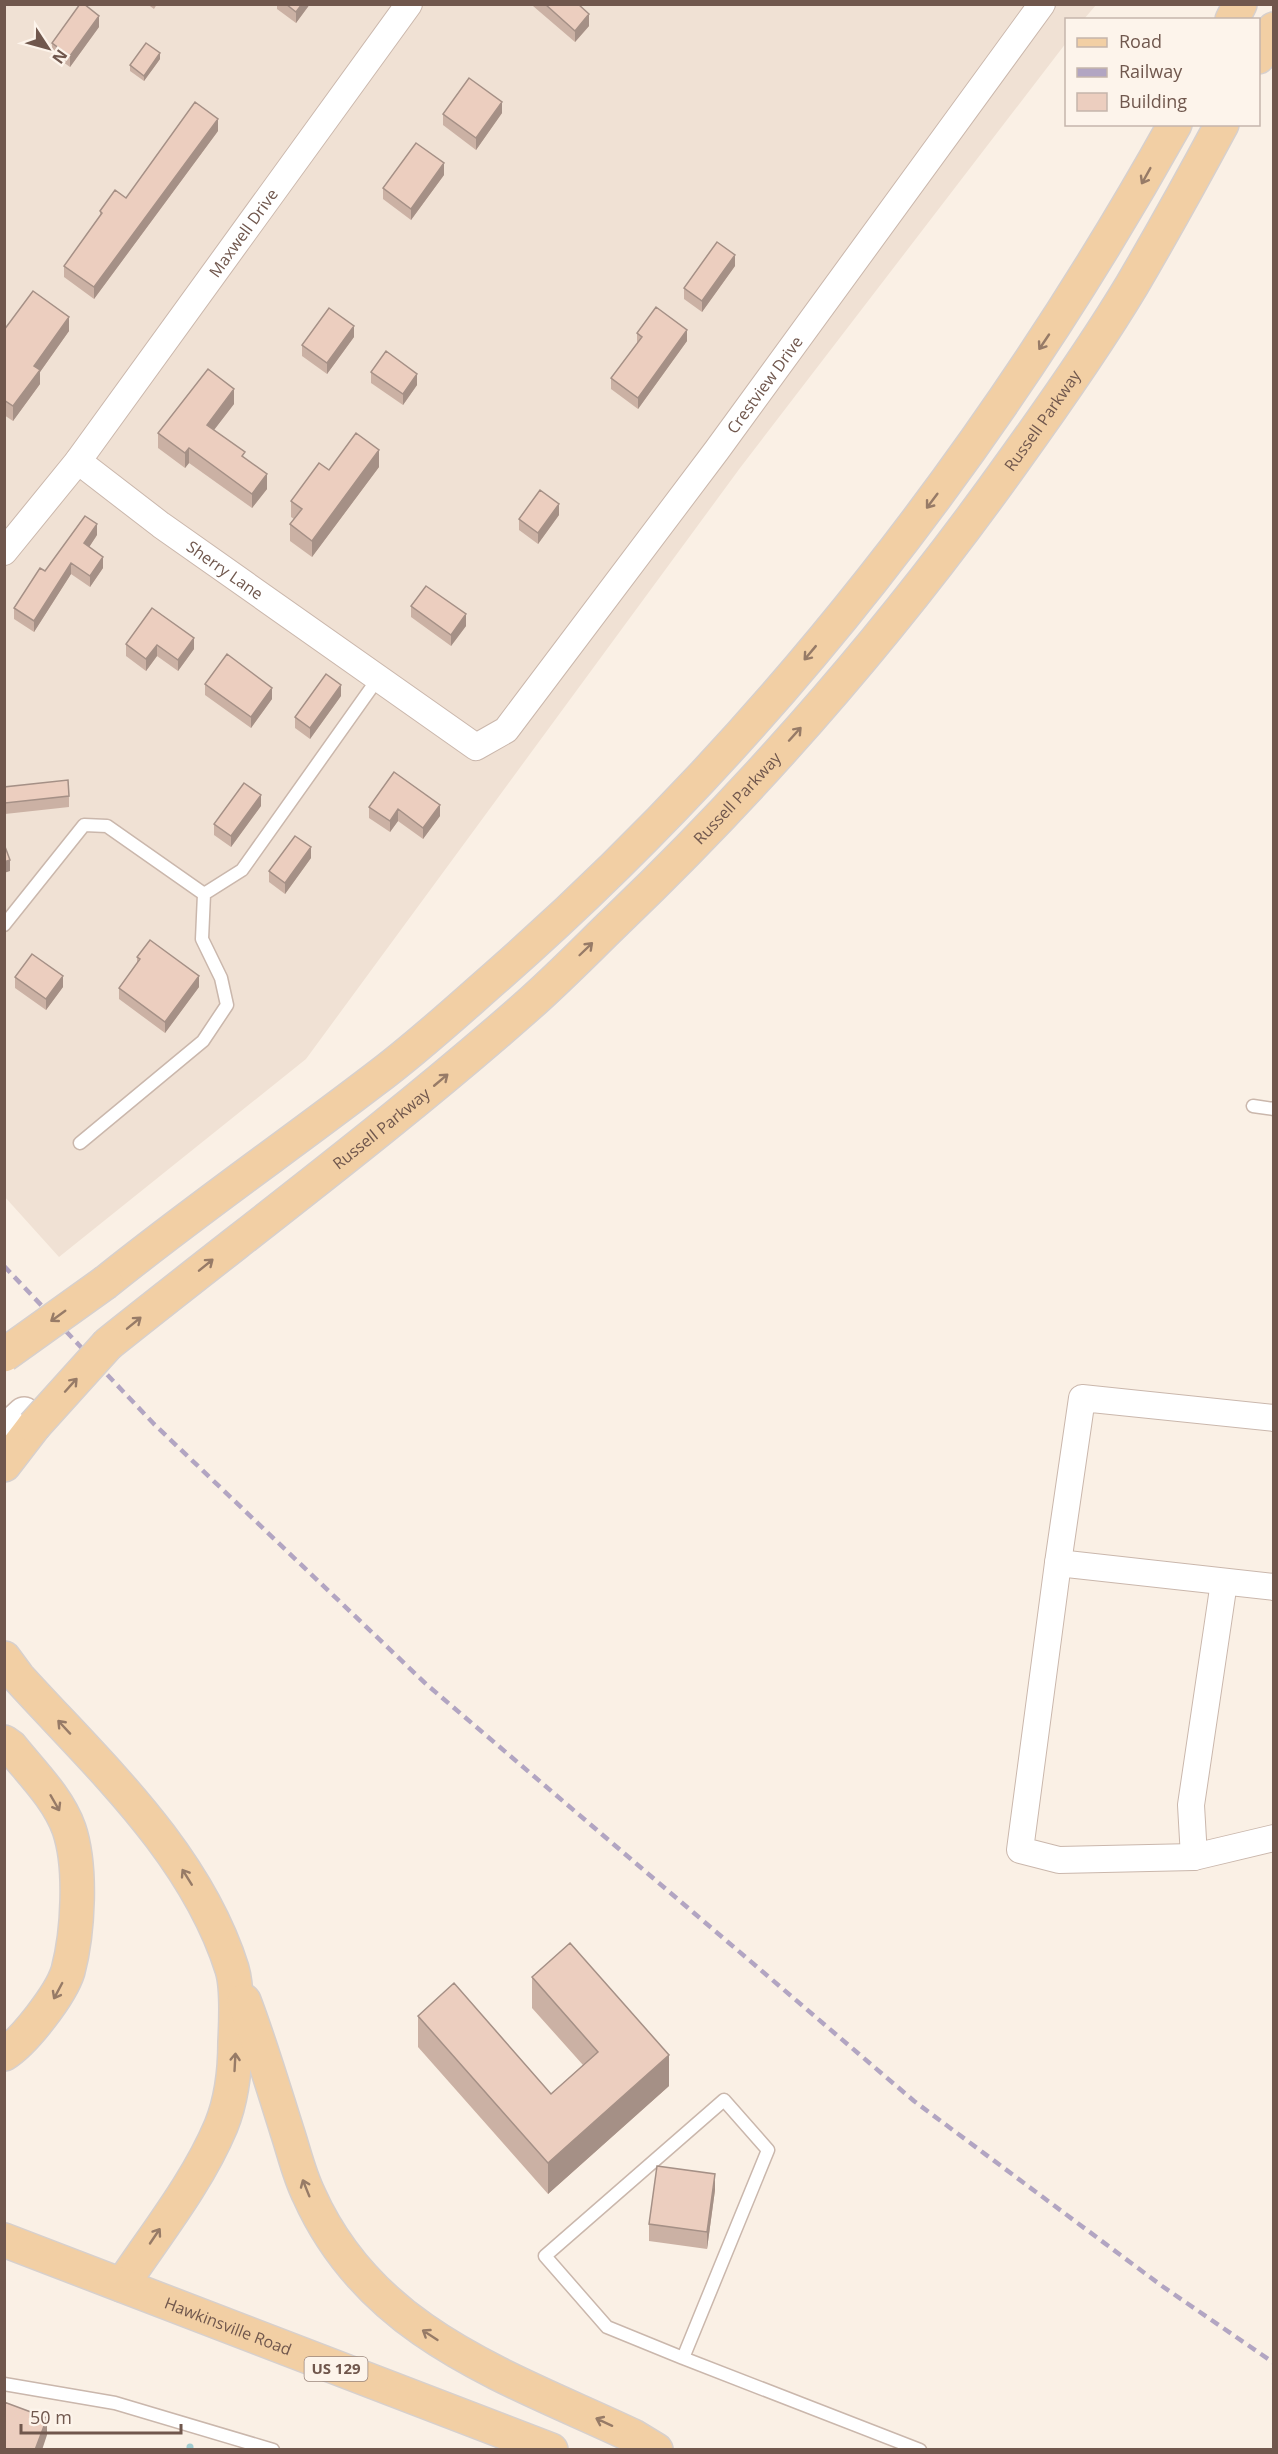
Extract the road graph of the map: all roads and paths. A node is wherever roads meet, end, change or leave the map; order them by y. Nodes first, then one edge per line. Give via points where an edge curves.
1 (410, 4) edge
2 (1042, 4) edge
3 (1240, 4) edge
4 (1233, 18) edge
5 (1274, 29) edge
6 (1260, 54) edge
7 (1174, 126) edge
8 (1221, 126) edge
9 (78, 461) junction
10 (4, 552) edge
11 (378, 677) junction
12 (471, 743) joint
13 (204, 894) junction
14 (4, 925) edge
15 (1253, 1106) dead end
16 (1274, 1109) edge
17 (80, 1143) dead end
18 (4, 1355) edge
19 (1274, 1418) edge
20 (21, 1424) edge
21 (4, 1465) edge
22 (1058, 1563) junction
23 (1224, 1582) junction
24 (1274, 1587) edge
25 (4, 1658) edge
26 (4, 1742) edge
27 (1274, 1838) edge
28 (1194, 1857) junction
29 (232, 1971) junction
30 (4, 2054) edge
31 (4, 2240) edge
32 (122, 2285) junction
33 (683, 2358) junction
34 (4, 2384) edge
35 (273, 2450) edge
36 (552, 2450) edge
37 (656, 2450) edge
38 (920, 2450) edge

1 - 9 street, Maxwell Drive
2 - 12 street, Crestview Drive via 724,441 506,730 476,747
3 - 4 main road
5 - 6 main road
7 -> 18 main road, bridge via 1101,253 969,452 858,597 740,735 611,870 497,977 377,1078
20 -> 8 main road, Russell Parkway, bridge via 108,1344 369,1140 529,1005 674,865 812,716 922,585 1038,427 1131,287
9 - 10 street
9 - 11 street, Sherry Lane
11 - 12 street, Sherry Lane
11 - 13 lane via 242,870
13 - 14 lane via 106,826 84,825
13 - 17 lane via 202,939 221,978 226,1005 203,1041
15 - 16 lane
19 - 22 street via 1082,1398
20 - 21 main road, Russell Parkway
22 - 23 street
22 - 28 street via 1020,1851 1059,1860
23 - 24 street
23 - 28 street via 1191,1805
29 -> 25 main road via 206,1910 173,1855 135,1805
26 -> 30 main road via 50,1795 68,1828 77,1860 74,1939 68,1973 55,1998 14,2048
27 - 28 street
32 -> 29 main road via 194,2177 229,2104 236,2019
37 -> 29 main road via 452,2349 405,2318 366,2281 332,2238 308,2194
31 - 32 main road, Hawkinsville Road / US 129
32 - 36 main road, Hawkinsville Road / US 129
33 - 33 lane via 768,2150 724,2100 545,2256 607,2327
33 - 38 lane
34 - 35 lane via 115,2403

